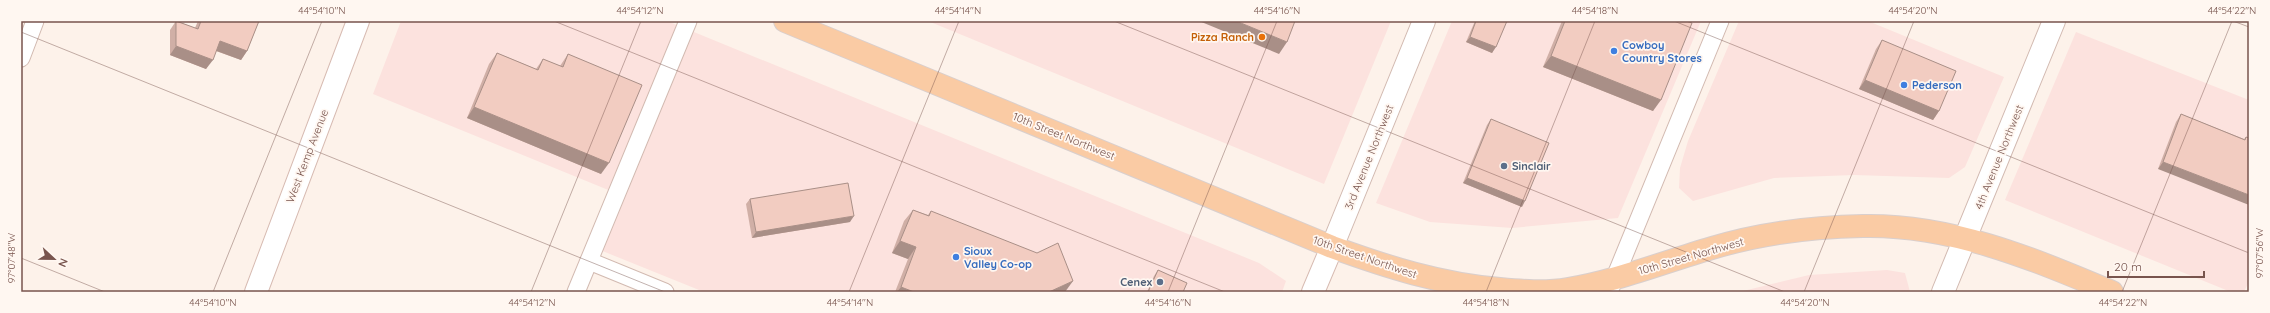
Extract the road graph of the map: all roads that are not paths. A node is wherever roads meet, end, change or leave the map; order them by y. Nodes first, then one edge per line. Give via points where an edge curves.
1 (358, 21) edge
2 (688, 21) edge
3 (785, 21) edge
4 (1424, 21) edge
5 (1720, 21) edge
6 (2054, 21) edge
7 (30, 22) edge
8 (21, 58) edge
9 (1965, 238) junction
10 (1332, 247) junction
11 (589, 261) junction
12 (1612, 285) edge
13 (256, 292) edge
14 (576, 292) edge
15 (665, 292) edge
16 (1313, 292) edge
17 (1943, 292) edge
18 (2112, 292) edge

1 - 13 street, West Kemp Avenue
2 - 11 lane
3 - 10 main road, 10th Street Northwest
4 - 10 street, 3rd Avenue Northwest
5 - 12 lane
6 - 9 street, 4th Avenue Northwest
7 - 8 lane
9 - 12 main road, 10th Street Northwest via 1916,229 1866,226 1768,234 1713,248
9 - 17 street, 4th Avenue Northwest
9 - 18 main road, 10th Street Northwest via 2014,253
10 - 12 main road, 10th Street Northwest via 1387,267 1465,286 1541,292
10 - 16 street, 3rd Avenue Northwest
11 - 14 lane
11 - 15 lane

